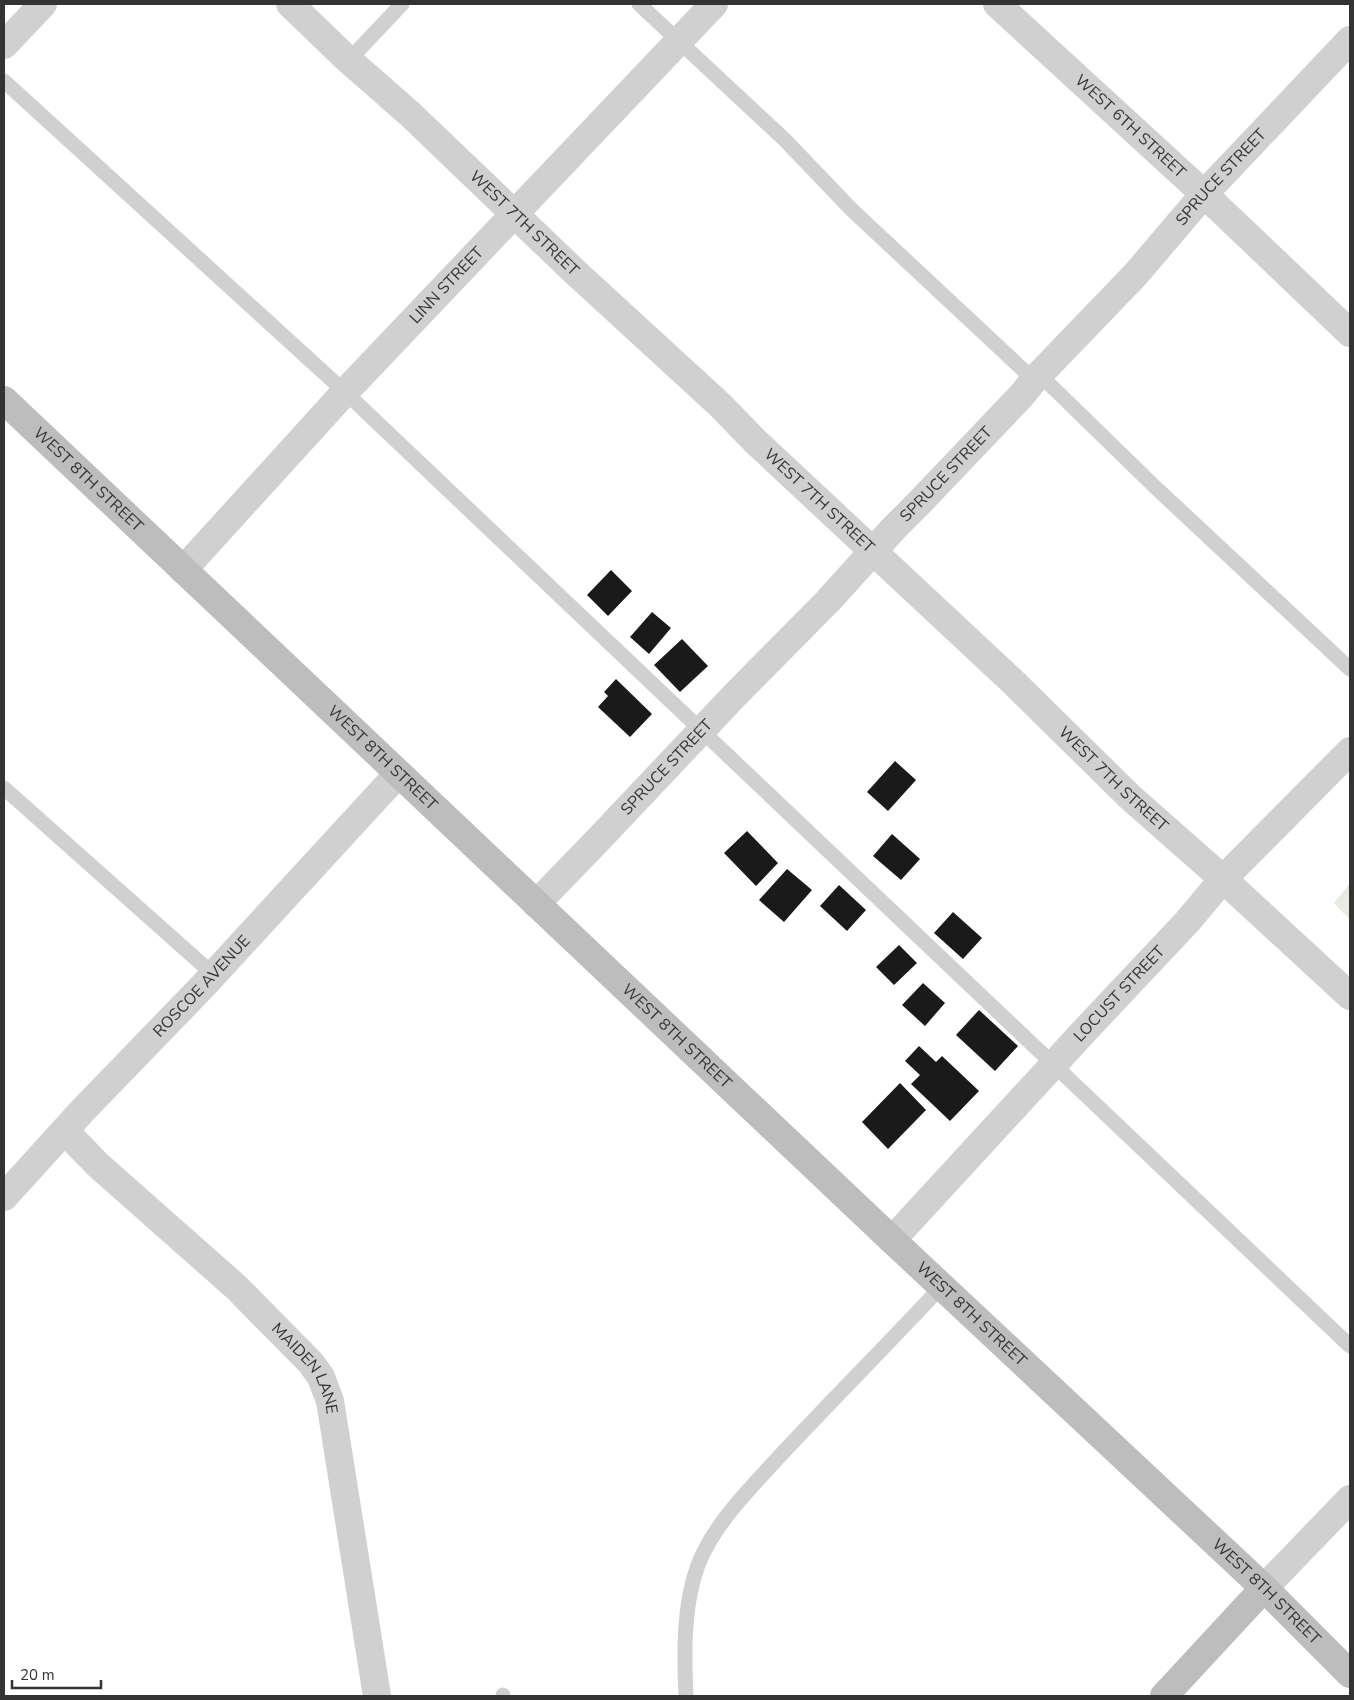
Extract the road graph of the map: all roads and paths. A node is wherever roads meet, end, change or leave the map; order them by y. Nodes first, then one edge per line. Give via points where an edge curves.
1 (43, 4) edge
2 (290, 4) edge
3 (402, 4) edge
4 (639, 4) edge
5 (714, 4) edge
6 (997, 4) edge
7 (1350, 40) edge
8 (679, 41) junction
9 (4, 45) edge
10 (349, 60) junction
11 (4, 81) edge
12 (1204, 194) junction
13 (514, 213) junction
14 (1350, 333) edge
15 (1037, 377) junction
16 (345, 392) junction
17 (4, 400) edge
18 (872, 551) junction
19 (183, 570) junction
20 (1350, 669) edge
21 (701, 732) junction
22 (1350, 751) edge
23 (398, 774) junction
24 (4, 788) edge
25 (1223, 879) junction
26 (536, 904) junction
27 (214, 975) junction
28 (1350, 996) edge
29 (1054, 1064) junction
30 (65, 1131) junction
31 (4, 1197) edge
32 (892, 1240) junction
33 (942, 1286) junction
34 (1350, 1346) edge
35 (1350, 1499) edge
36 (1264, 1588) junction
37 (1350, 1674) edge
38 (377, 1696) edge
39 (686, 1696) edge
40 (1164, 1696) edge

1 - 9 street
2 - 10 street, WEST 7TH STREET
3 - 10 lane
4 - 8 lane
5 - 8 street, LINN STREET
6 - 12 street, WEST 6TH STREET
7 - 12 street, SPRUCE STREET
8 - 13 street, LINN STREET
8 - 15 lane via 785,140 852,210
10 - 13 street, WEST 7TH STREET
11 - 16 lane
12 - 14 street, WEST 6TH STREET
12 - 15 street, SPRUCE STREET via 1136,274
13 - 16 street, LINN STREET
13 - 18 street, WEST 7TH STREET
15 - 18 street, SPRUCE STREET
15 - 20 lane
16 - 19 street, LINN STREET
16 - 21 lane
17 - 19 main road, WEST 8TH STREET
18 - 21 street, SPRUCE STREET
18 - 25 street, WEST 7TH STREET via 1011,680 1130,797
19 - 23 main road, WEST 8TH STREET
21 - 26 street, SPRUCE STREET
21 - 29 lane
22 - 25 street, LOCUST STREET
23 - 26 main road, WEST 8TH STREET
23 - 27 street, ROSCOE AVENUE
24 - 27 lane
25 - 28 street, WEST 7TH STREET
25 - 29 street, LOCUST STREET
26 - 32 main road, WEST 8TH STREET
27 - 30 street, ROSCOE AVENUE
29 - 32 street, LOCUST STREET
29 - 34 lane
30 - 31 street, ROSCOE AVENUE
30 - 38 street, MAIDEN LANE via 236,1287 311,1363 321,1378 330,1401
32 - 33 main road, WEST 8TH STREET
33 - 36 main road, WEST 8TH STREET
33 - 39 lane via 778,1458 715,1532 698,1565 691,1592 685,1631
35 - 36 street
36 - 37 main road, WEST 8TH STREET
36 - 40 main road

